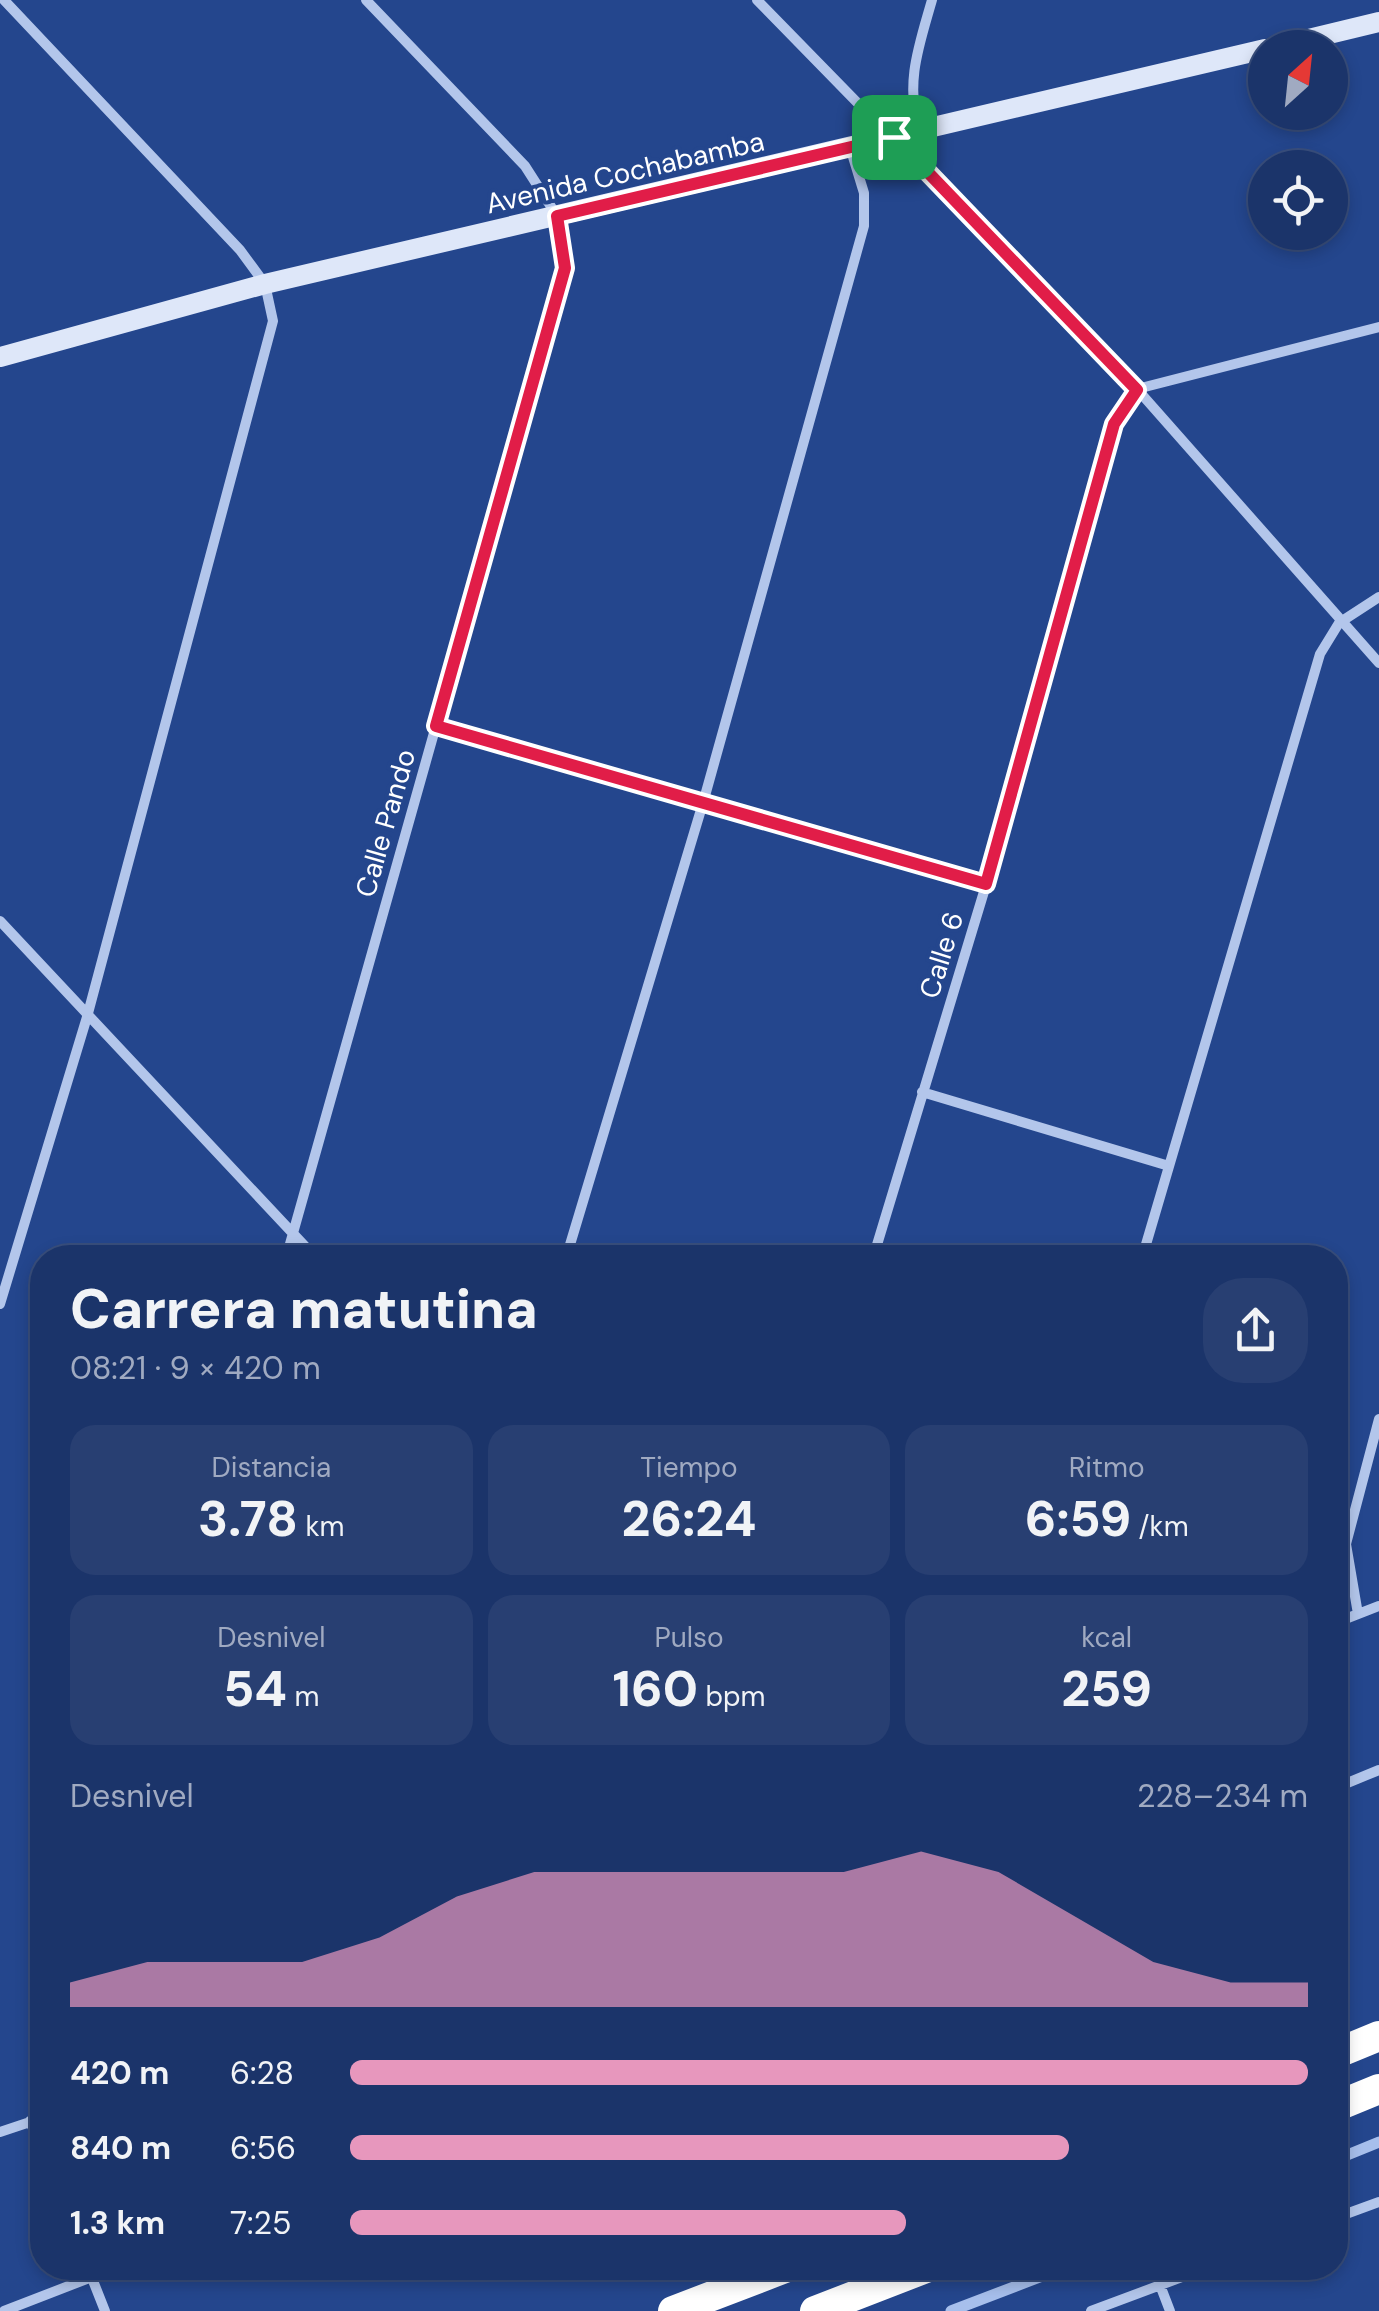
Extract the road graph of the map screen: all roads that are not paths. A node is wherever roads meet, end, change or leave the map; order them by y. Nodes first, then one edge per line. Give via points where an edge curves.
1 (4, 0) edge
2 (366, 0) edge
3 (756, 0) edge
4 (932, 0) edge
5 (1379, 22) edge
6 (1345, 30) edge
7 (1248, 53) edge
8 (919, 131) junction
9 (894, 137) junction
10 (850, 147) junction
11 (557, 216) junction
12 (266, 284) junction
13 (1379, 327) edge
14 (0, 357) edge
15 (1137, 390) junction
16 (1379, 597) edge
17 (1340, 623) junction
18 (1379, 662) edge
19 (436, 726) junction
20 (703, 803) junction
21 (986, 884) junction
22 (0, 921) edge
23 (87, 1017) junction
24 (922, 1092) junction
25 (1169, 1166) junction
26 (293, 1233) junction
27 (290, 1245) edge
28 (304, 1245) edge
29 (570, 1245) edge
30 (876, 1245) edge
31 (1146, 1245) edge
32 (0, 1304) edge
33 (1379, 1419) edge
34 (1348, 1536) edge
35 (1348, 1556) edge
36 (1379, 1606) edge
37 (1358, 1614) junction
38 (1348, 1618) edge
39 (1379, 1770) edge
40 (1348, 1783) edge
41 (1379, 2036) edge
42 (1348, 2049) edge
43 (1379, 2090) edge
44 (1348, 2102) edge
45 (30, 2121) edge
46 (0, 2132) edge
47 (1379, 2202) edge
48 (1348, 2213) edge
49 (72, 2280) edge
50 (93, 2280) edge
51 (754, 2280) edge
52 (895, 2280) edge
53 (1174, 2280) edge
54 (1160, 2285) junction
55 (4, 2311) edge
56 (105, 2311) edge
57 (674, 2311) edge
58 (815, 2311) edge
59 (1092, 2311) edge
60 (1170, 2311) edge

1 - 12 street
2 - 11 street, Calle Pando via 525,166
3 - 9 street
4 - 8 street via 910,76
5 - 6 street, Avenida Cochabamba
7 - 8 street, Avenida Cochabamba
8 - 9 street, Avenida Cochabamba
9 - 10 street, Avenida Cochabamba
9 - 15 street
10 - 11 street, Avenida Cochabamba
10 - 20 street via 864,193 864,226
11 - 12 street, Avenida Cochabamba
11 - 19 street, Calle Pando via 565,268
12 - 14 street, Avenida Cochabamba
12 - 23 street via 272,320
13 - 15 street
15 - 17 street
15 - 21 street, Calle 6 via 1114,424
16 - 17 street
17 - 18 street
17 - 25 street via 1320,654
19 - 20 lane
19 - 26 street, Calle Pando
20 - 21 lane
20 - 29 street
21 - 24 street, Calle 6
22 - 23 street
23 - 26 street
23 - 32 street
24 - 25 street
24 - 30 street, Calle 6
25 - 31 street
26 - 27 street, Calle Pando
26 - 28 street
33 - 34 street
35 - 37 street
36 - 37 street
37 - 38 street
39 - 40 street
41 - 42 highway
43 - 44 highway
45 - 46 street
47 - 48 street
49 - 55 street
50 - 56 street
51 - 57 highway
52 - 58 highway
53 - 54 street
54 - 59 street
54 - 60 street

